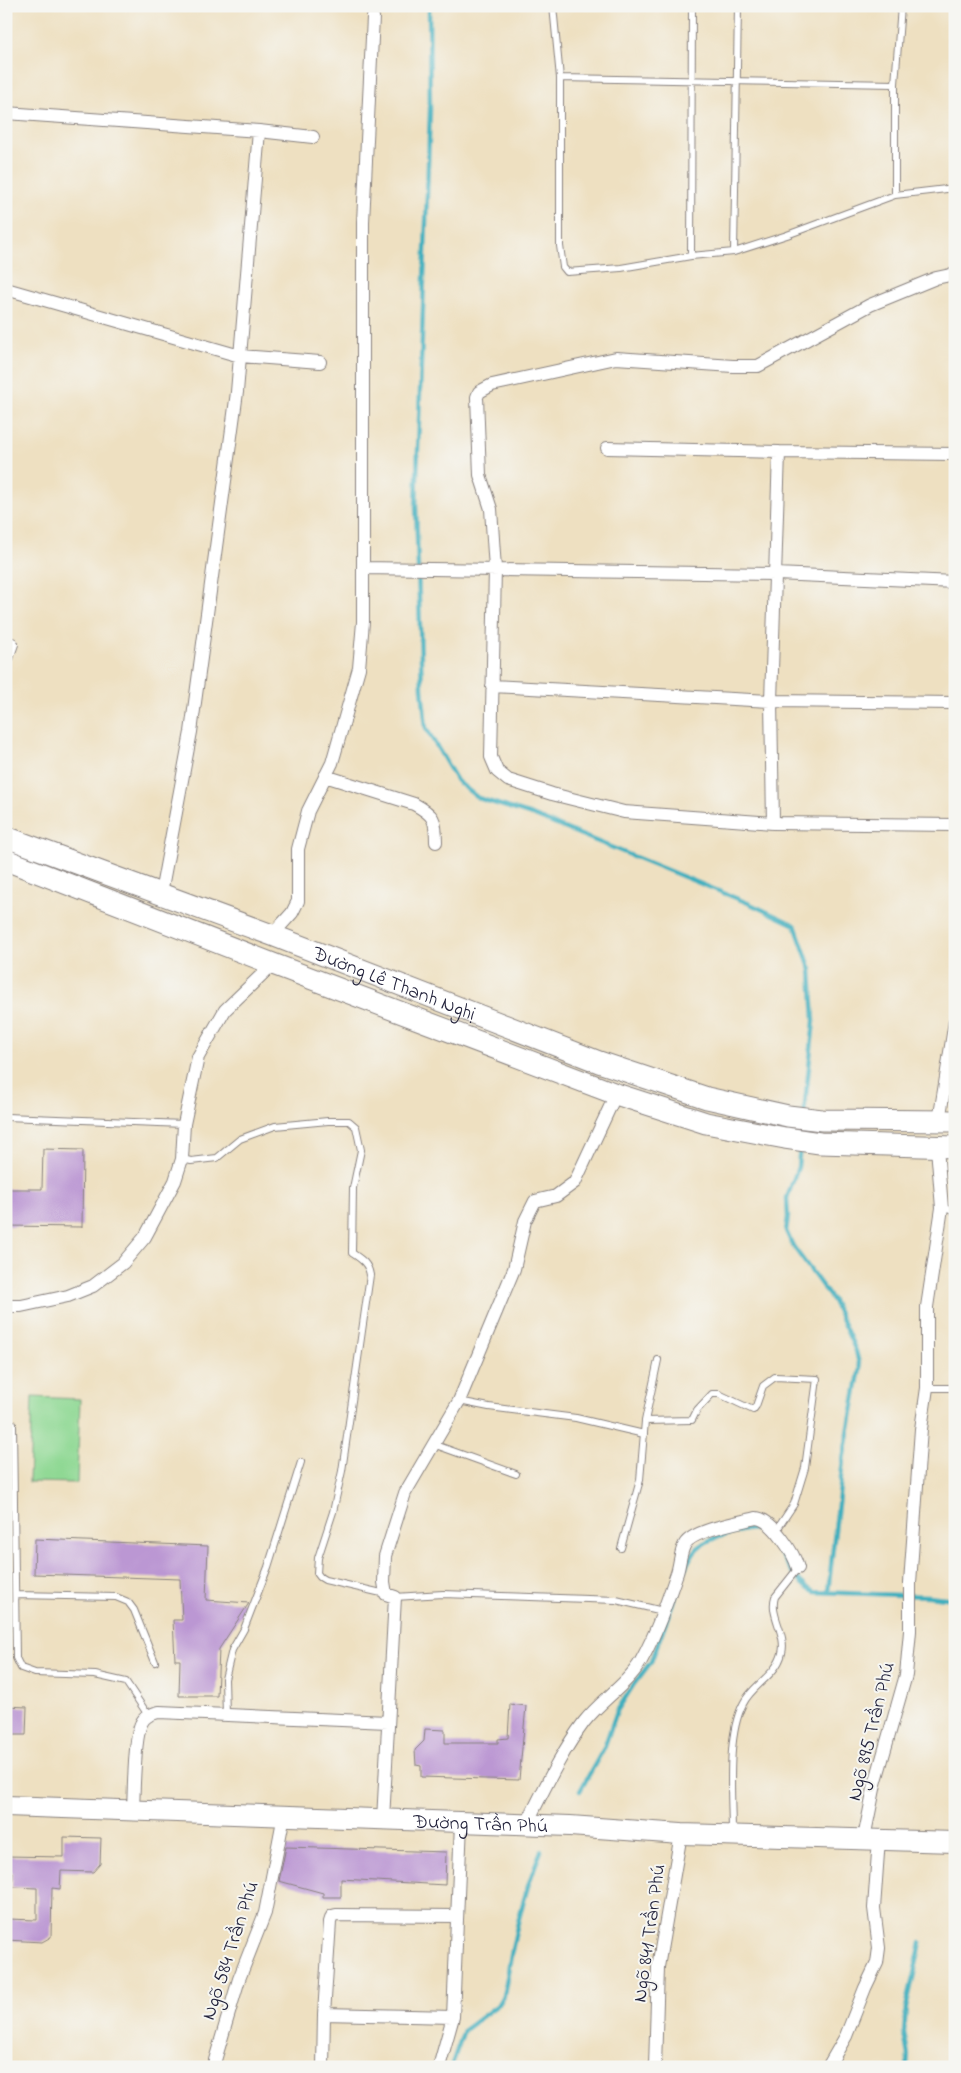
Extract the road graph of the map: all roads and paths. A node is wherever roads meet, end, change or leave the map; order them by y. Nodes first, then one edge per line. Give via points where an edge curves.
1 (553, 6) edge
2 (692, 6) edge
3 (738, 6) edge
4 (901, 6) edge
5 (373, 17) dead end
6 (560, 78) junction
7 (692, 80) junction
8 (737, 81) junction
9 (895, 84) junction
10 (6, 113) edge
11 (260, 131) junction
12 (313, 137) dead end
13 (955, 188) edge
14 (895, 195) junction
15 (734, 252) junction
16 (690, 256) junction
17 (955, 274) edge
18 (6, 289) edge
19 (240, 356) junction
20 (320, 362) dead end
21 (607, 448) dead end
22 (779, 452) junction
23 (955, 454) edge
24 (363, 568) junction
25 (495, 569) junction
26 (776, 574) junction
27 (955, 582) edge
28 (12, 644) dead end
29 (6, 661) edge
30 (492, 686) junction
31 (771, 701) junction
32 (955, 703) edge
33 (325, 776) junction
34 (773, 823) junction
35 (955, 825) edge
36 (6, 836) edge
37 (436, 842) dead end
38 (6, 860) edge
39 (161, 893) junction
40 (272, 934) junction
41 (273, 964) junction
42 (479, 1015) junction
43 (955, 1021) edge
44 (469, 1038) junction
45 (616, 1094) junction
46 (6, 1118) edge
47 (947, 1121) edge
48 (184, 1124) junction
49 (946, 1148) edge
50 (182, 1159) junction
51 (942, 1208) junction
52 (955, 1211) edge
53 (6, 1306) edge
54 (658, 1360) dead end
55 (927, 1388) junction
56 (955, 1388) edge
57 (459, 1401) junction
58 (645, 1421) junction
59 (13, 1424) dead end
60 (644, 1434) junction
61 (433, 1444) junction
62 (301, 1462) dead end
63 (516, 1474) dead end
64 (776, 1532) junction
65 (621, 1548) dead end
66 (795, 1572) joint
67 (16, 1595) junction
68 (390, 1595) junction
69 (662, 1611) junction
70 (155, 1662) dead end
71 (148, 1715) junction
72 (226, 1715) junction
73 (388, 1722) junction
74 (6, 1806) edge
75 (133, 1810) junction
76 (284, 1815) junction
77 (384, 1820) junction
78 (462, 1823) junction
79 (526, 1825) junction
80 (681, 1834) junction
81 (732, 1835) junction
82 (872, 1839) junction
83 (955, 1842) edge
84 (457, 1916) junction
85 (324, 2014) junction
86 (452, 2017) junction
87 (213, 2067) edge
88 (323, 2067) edge
89 (438, 2067) edge
90 (655, 2067) edge
91 (828, 2067) edge

1 - 6 lane
2 - 7 lane
3 - 8 lane
4 - 9 lane
5 - 24 street via 363,222
6 - 7 lane
6 - 16 lane via 560,246 563,267 567,272 580,272
7 - 8 lane
7 - 16 lane
8 - 9 lane
8 - 15 lane
9 - 14 lane
10 - 11 street
11 - 12 street
11 - 19 street
13 - 14 lane
14 - 15 lane
15 - 16 lane
17 - 25 street via 936,278 870,305 758,366 616,358 483,389 477,398 480,475 491,509
18 - 19 street
19 - 20 street
19 - 39 street via 191,732
21 - 22 street
22 - 23 street
22 - 26 street
24 - 25 street
24 - 33 street via 360,668 332,763
25 - 26 street
25 - 30 street
26 - 27 street
26 - 31 street
28 - 29 street
30 - 31 street
30 - 34 street via 491,757 497,771 508,780 624,812
31 - 32 street
31 - 34 street
33 - 37 street via 414,804 426,811 434,818
33 - 40 street via 308,811 298,849 298,901 292,913
34 - 35 street
36 - 39 highway, Đường Lê Thanh Nghị
38 - 41 highway, Đường Lê Thanh Nghị
39 - 40 highway, Đường Lê Thanh Nghị
40 - 42 highway, Đường Lê Thanh Nghị
41 - 44 highway, Đường Lê Thanh Nghị
41 - 48 street via 225,1010 198,1057
42 - 44 highway
42 - 47 highway, Đường Lê Thanh Nghị via 599,1062 707,1098 822,1120
43 - 47 street
44 - 45 highway, Đường Lê Thanh Nghị
45 - 49 highway, Đường Lê Thanh Nghị via 706,1123 785,1138 820,1143
45 - 57 street via 574,1182 556,1196 535,1201 525,1221 514,1269
46 - 48 lane
48 - 50 street
49 - 51 street, Ngõ 895 Trần Phú
50 - 53 street via 175,1182 145,1237 123,1263 93,1286 68,1296
50 - 68 lane via 217,1158 240,1139 275,1126 349,1121 356,1126 360,1150 353,1188 352,1253 365,1262 370,1275 342,1471 317,1569 320,1578 325,1580
51 - 52 lane
51 - 55 street, Ngõ 895 Trần Phú via 927,1307
54 - 58 lane
55 - 56 lane
55 - 82 street, Ngõ 895 Trần Phú via 921,1430 906,1675 874,1784
57 - 60 lane via 576,1418
57 - 61 street
58 - 60 lane
58 - 64 lane via 692,1420 712,1394 719,1394 753,1410 763,1386 776,1376 817,1379 805,1468 794,1504
59 - 67 lane
60 - 65 lane via 640,1480
61 - 63 lane
61 - 68 street via 405,1493 385,1556 384,1582
62 - 72 lane via 268,1567 244,1629 232,1650 226,1679
64 - 66 street via 796,1562
64 - 69 street via 767,1522 756,1518 695,1536 685,1543
66 - 81 lane via 774,1602 782,1653 770,1675 754,1688 743,1704 736,1726 732,1755
67 - 70 lane via 116,1597 128,1602
67 - 71 lane via 16,1658 21,1668 36,1673 95,1675 126,1682
68 - 69 lane via 616,1600
68 - 73 street
69 - 79 street via 640,1661 585,1721 556,1765
71 - 72 street via 159,1712
71 - 75 street via 141,1723 138,1737
72 - 73 street
73 - 77 street
74 - 75 main road, Đường Trần Phú
75 - 76 main road, Đường Trần Phú
76 - 77 main road, Đường Trần Phú
76 - 87 street, Ngõ 584 Trần Phú via 265,1913 239,1979
77 - 78 main road, Đường Trần Phú
78 - 79 main road, Đường Trần Phú
78 - 84 street
79 - 80 main road, Đường Trần Phú
80 - 81 main road, Đường Trần Phú
80 - 90 street, Ngõ 841 Trần Phú via 658,1967
81 - 82 main road, Đường Trần Phú
82 - 83 main road, Đường Trần Phú
82 - 91 street, Ngõ 895 Trần Phú via 874,1908 880,1948 877,1963 846,2036
84 - 85 street via 332,1916
84 - 86 street
85 - 86 street
85 - 88 street
86 - 89 street

